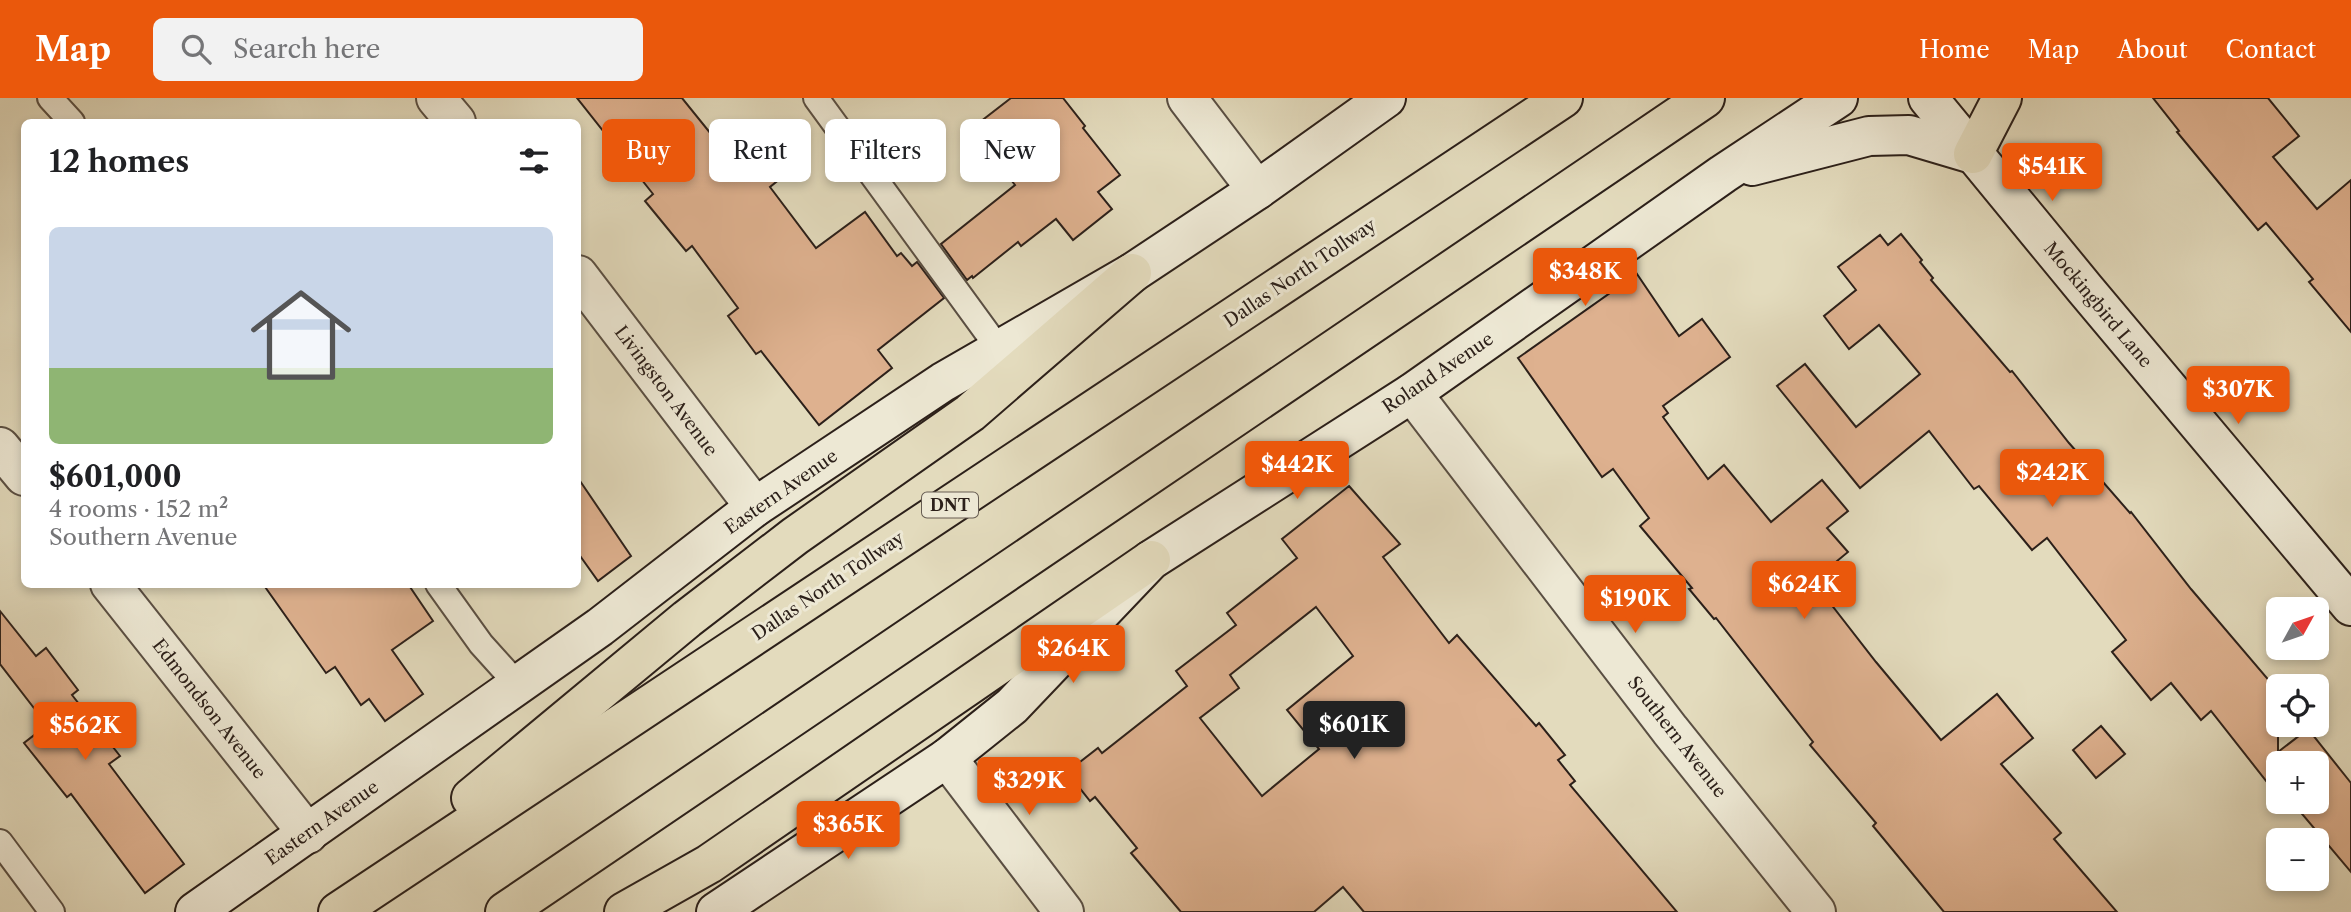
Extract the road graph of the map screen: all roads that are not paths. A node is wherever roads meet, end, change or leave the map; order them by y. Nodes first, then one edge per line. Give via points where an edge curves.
1 (50, 98) edge
2 (436, 98) edge
3 (816, 98) edge
4 (1186, 98) edge
5 (1386, 98) edge
6 (1563, 98) edge
7 (1705, 98) edge
8 (1838, 98) edge
9 (1928, 98) edge
10 (2002, 98) edge
11 (69, 119) edge
12 (454, 119) edge
13 (1973, 154) junction
14 (1723, 174) junction
15 (1257, 190) junction
16 (1132, 272) junction
17 (581, 279) edge
18 (999, 349) junction
19 (1412, 393) junction
20 (0, 447) edge
21 (21, 473) edge
22 (755, 507) junction
23 (1151, 560) junction
24 (113, 588) edge
25 (441, 588) edge
26 (2351, 606) edge
27 (517, 685) junction
28 (947, 758) junction
29 (308, 834) junction
30 (0, 842) edge
31 (52, 912) edge
32 (195, 912) edge
33 (336, 912) edge
34 (505, 912) edge
35 (624, 912) edge
36 (716, 912) edge
37 (1063, 912) edge
38 (1816, 912) edge

1 - 11 lane
2 - 12 street
3 - 18 lane
4 - 15 street
5 - 15 street, Eastern Avenue
6 - 33 highway, Dallas North Tollway / DNT
7 - 34 highway
8 - 14 street, Roland Avenue
9 - 13 street, Mockingbird Lane
10 - 13 highway
13 - 14 street via 1909,135 1869,136
13 - 26 street, Mockingbird Lane
14 - 19 street, Roland Avenue
15 - 16 street, Eastern Avenue
16 - 18 street, Eastern Avenue
16 - 33 highway via 970,413 794,536 687,619
17 - 22 street, Livingston Avenue
18 - 22 street, Eastern Avenue
19 - 23 street, Roland Avenue
19 - 38 street, Southern Avenue
20 - 21 street
22 - 27 street, Eastern Avenue
23 - 28 street, Roland Avenue via 1012,706
23 - 35 highway via 709,864
24 - 29 street, Edmondson Avenue
25 - 27 lane
27 - 29 street, Eastern Avenue
28 - 36 street, Roland Avenue
28 - 37 street
29 - 32 street, Eastern Avenue
30 - 31 lane

